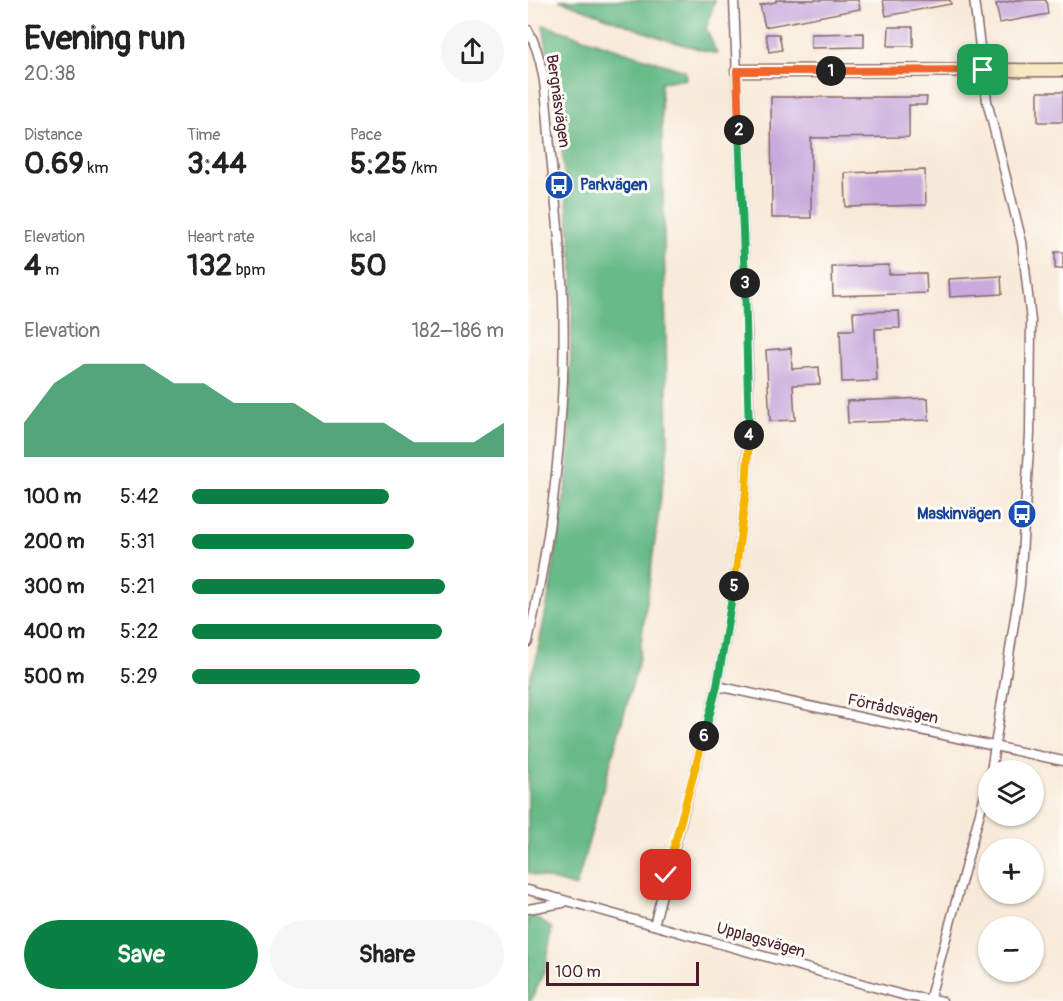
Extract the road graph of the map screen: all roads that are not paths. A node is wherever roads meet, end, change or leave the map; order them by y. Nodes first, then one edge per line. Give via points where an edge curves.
1 (734, 0) edge
2 (974, 0) edge
3 (528, 30) edge
4 (983, 70) junction
5 (1063, 70) edge
6 (737, 71) junction
7 (528, 642) edge
8 (717, 686) junction
9 (996, 746) junction
10 (993, 760) edge
11 (1063, 761) edge
12 (978, 820) edge
13 (528, 890) edge
14 (573, 902) junction
15 (528, 909) edge
16 (654, 925) junction
17 (929, 1000) edge
18 (942, 1001) edge

1 - 6 street
2 - 4 street
3 - 7 street, Bergnäsvägen via 543,84 561,259 564,352 551,526
4 - 5 street
4 - 6 street
4 - 9 street via 999,154 1023,242 1031,321 1030,434 1020,585
6 - 8 street via 749,419 746,491
8 - 9 street, Förrådsvägen
8 - 16 street
9 - 10 street
9 - 11 street, Förrådsvägen
12 - 17 street
13 - 14 street, Upplagsvägen
14 - 15 street, Upplagsvägen
14 - 16 street, Upplagsvägen
16 - 17 street, Upplagsvägen
17 - 18 street, Upplagsvägen

